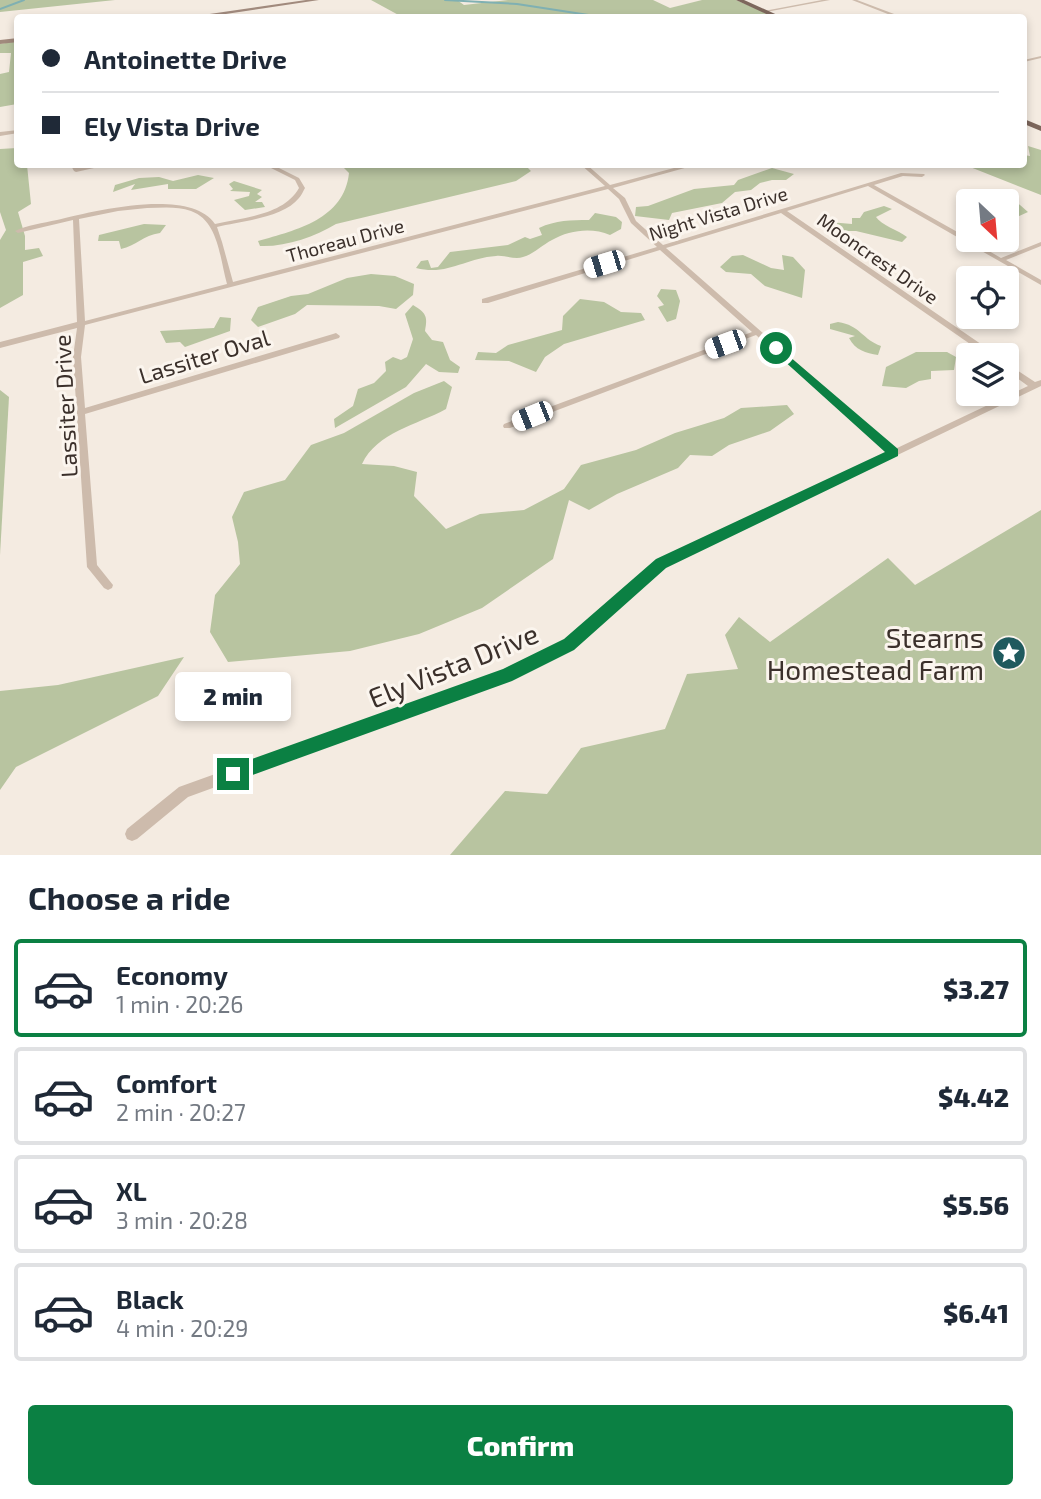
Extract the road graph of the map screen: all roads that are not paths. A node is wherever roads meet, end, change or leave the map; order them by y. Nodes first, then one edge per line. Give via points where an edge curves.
1 (317, 0) edge
2 (739, 0) edge
3 (828, 0) edge
4 (854, 0) edge
5 (766, 11) junction
6 (214, 14) edge
7 (772, 14) edge
8 (892, 14) edge
9 (274, 168) edge
10 (587, 168) edge
11 (682, 168) edge
12 (922, 175) dead end
13 (868, 184) junction
14 (610, 187) junction
15 (781, 211) junction
16 (76, 219) junction
17 (213, 226) junction
18 (18, 231) dead end
19 (1041, 244) edge
20 (662, 247) junction
21 (1001, 260) junction
22 (1041, 283) edge
23 (231, 286) junction
24 (485, 301) dead end
25 (81, 325) junction
26 (758, 332) junction
27 (336, 336) dead end
28 (974, 343) edge
29 (0, 345) edge
30 (1019, 374) edge
31 (1038, 385) edge
32 (83, 412) junction
33 (508, 426) dead end
34 (894, 453) junction
35 (108, 586) dead end
36 (132, 834) dead end

1 - 6 main road
2 - 5 main road
3 - 5 street
4 - 8 street
5 - 7 main road
9 - 17 street via 297,179 302,188 295,202
10 - 14 street
11 - 14 street, Thoreau Drive
12 - 13 street, Night Vista Drive via 903,174
13 - 15 street, Night Vista Drive
13 - 21 street
14 - 20 street via 625,203 633,222
14 - 23 street, Thoreau Drive
15 - 20 street, Night Vista Drive
15 - 28 street, Mooncrest Drive
16 - 17 street via 139,206 171,205 194,209
16 - 18 street
16 - 25 street, Lassiter Drive
17 - 23 street
19 - 21 street
20 - 24 street, Night Vista Drive
20 - 26 street
21 - 22 street
23 - 25 street, Thoreau Drive
25 - 29 street, Thoreau Drive
25 - 32 street, Lassiter Drive via 78,357
26 - 33 street
26 - 34 street
27 - 32 street, Lassiter Oval
30 - 31 street
31 - 34 street, Ely Vista Drive
32 - 35 street, Lassiter Drive via 92,567
34 - 36 street, Ely Vista Drive via 661,564 569,645 506,676 184,792

